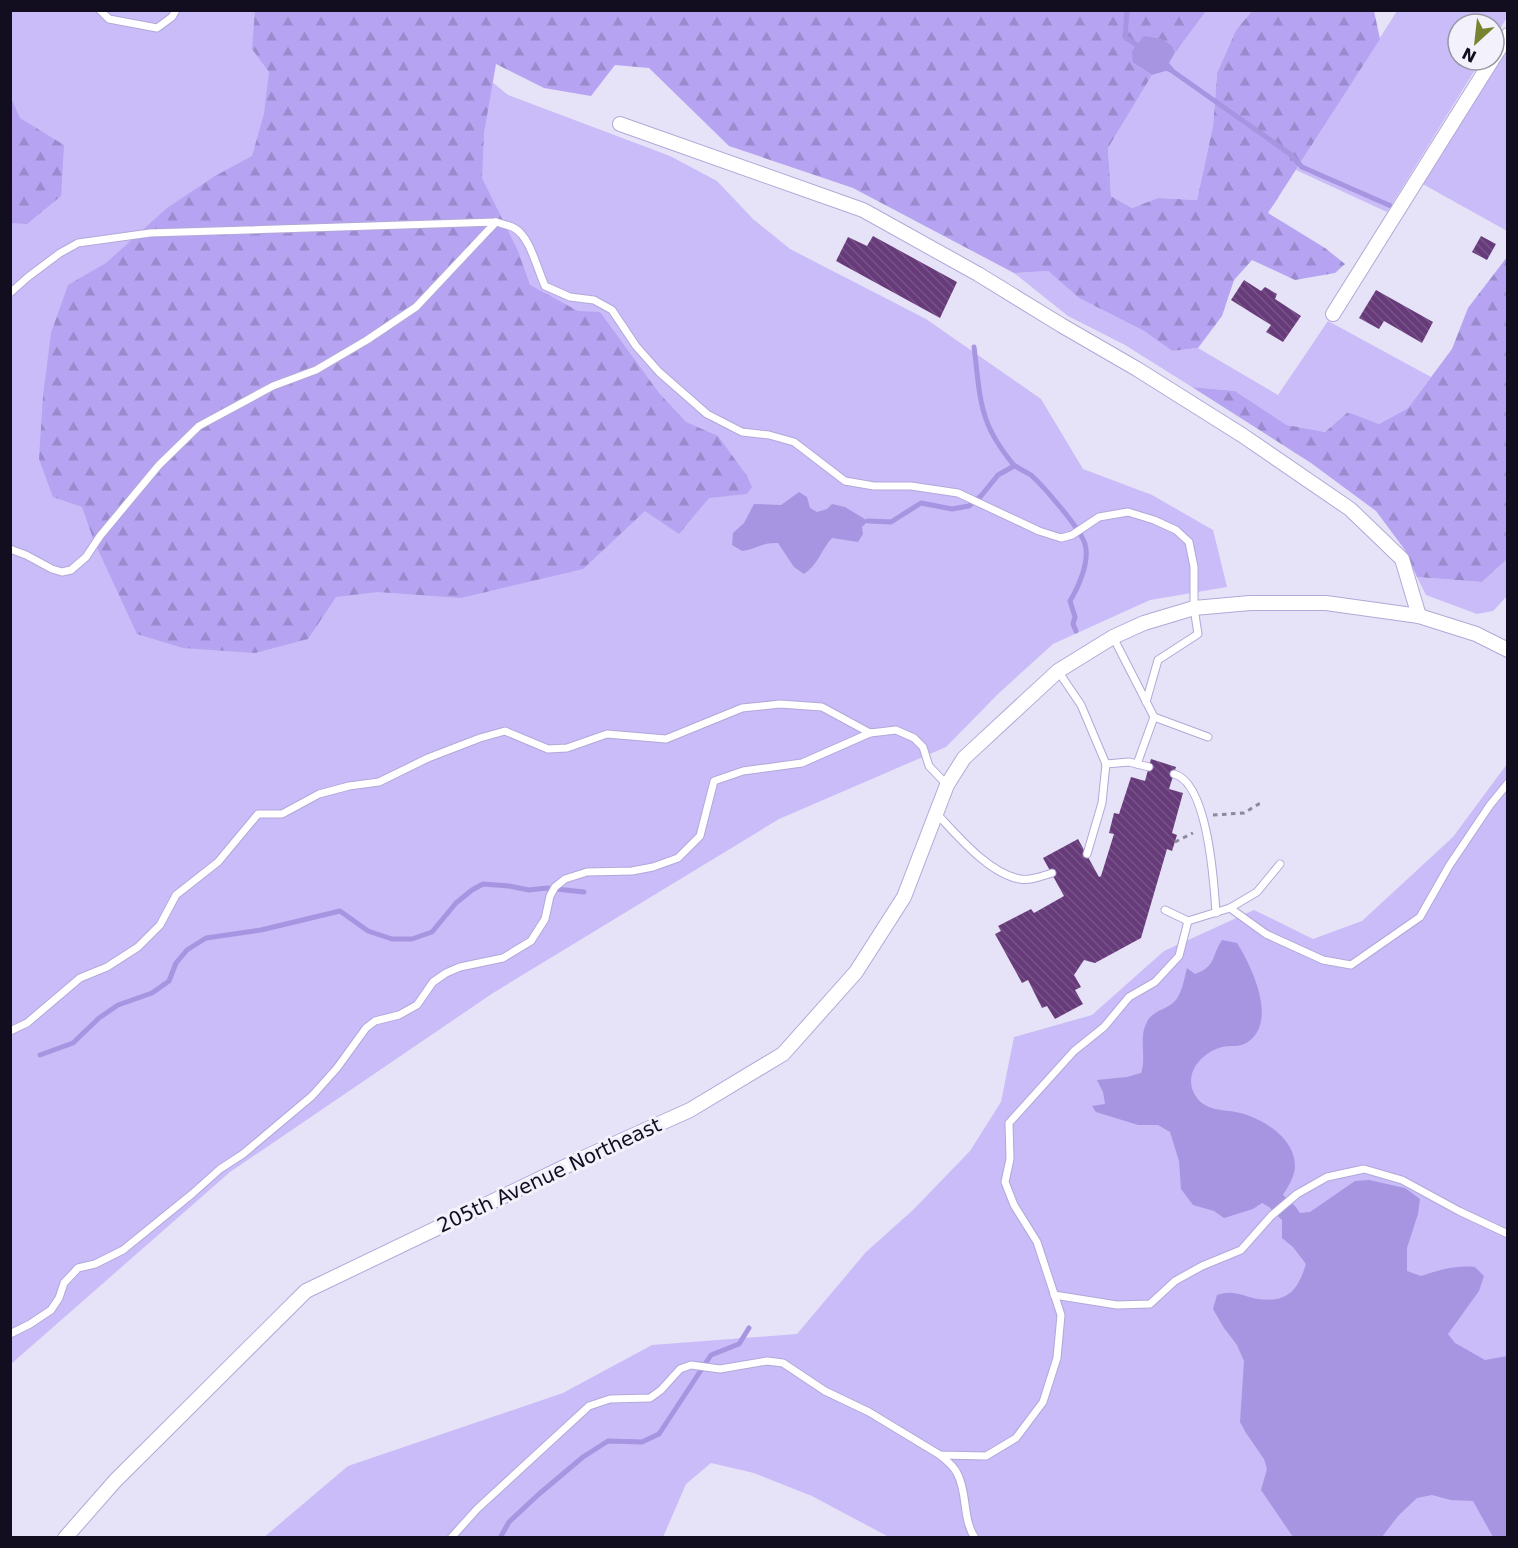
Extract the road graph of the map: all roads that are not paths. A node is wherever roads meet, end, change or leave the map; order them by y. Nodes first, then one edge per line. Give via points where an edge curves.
1 (100, 10) edge
2 (176, 10) edge
3 (1485, 72) edge
4 (620, 124) dead end
5 (496, 222) junction
6 (10, 293) edge
7 (1333, 315) dead end
8 (10, 549) edge
9 (1194, 608) junction
10 (1419, 615) junction
11 (1113, 637) junction
12 (1508, 650) edge
13 (1058, 671) junction
14 (1146, 702) junction
15 (1154, 717) junction
16 (870, 733) junction
17 (1208, 737) dead end
18 (1106, 764) junction
19 (1137, 764) junction
20 (1149, 767) dead end
21 (1174, 774) dead end
22 (1508, 783) edge
23 (947, 786) junction
24 (937, 814) junction
25 (1087, 854) dead end
26 (1280, 864) dead end
27 (1052, 873) dead end
28 (1230, 908) junction
29 (1165, 910) dead end
30 (1216, 913) junction
31 (1188, 921) junction
32 (10, 1032) edge
33 (1508, 1234) edge
34 (1054, 1295) junction
35 (10, 1334) edge
36 (940, 1455) junction
37 (65, 1538) edge
38 (451, 1538) edge
39 (975, 1538) edge

1 - 2 lane via 109,20 157,28 172,18
3 - 7 street
4 - 10 street via 863,210 1137,369 1350,508 1402,559
5 - 6 lane via 150,233 78,243 60,252
5 - 8 lane via 416,307 316,370 273,386 200,426 159,465 86,557 71,570 52,569
5 - 9 lane via 515,228 527,239 545,286 570,297 594,300 612,310 659,372 707,414 742,432 794,442 846,481 958,493 1061,538 1099,518 1128,512 1154,520 1176,530 1189,542 1194,567
9 - 10 street, 205th Avenue Northeast via 1326,603
9 - 11 street, 205th Avenue Northeast
9 - 14 lane via 1198,634 1158,660
10 - 12 street, 205th Avenue Northeast via 1476,634
11 - 13 street, 205th Avenue Northeast
11 - 14 lane
13 - 18 lane via 1081,705
13 - 23 street, 205th Avenue Northeast via 964,758
14 - 15 lane
15 - 17 lane
15 - 19 lane
16 - 23 lane via 896,730 914,738 923,747 929,766
16 - 32 lane via 822,707 780,704 742,708 666,739 607,734 567,748 548,749 505,731 428,758 379,782 319,794 282,814 258,814 218,862 177,895 160,925 138,946 107,967 80,978 27,1023
16 - 35 lane via 802,763 743,771 714,781 700,836 678,858 632,871 587,872 565,879 550,896 544,919 531,941 503,958 446,974 433,982 417,1005 399,1016 375,1021 312,1096 123,1250 78,1268 64,1283 51,1310
18 - 19 lane
18 - 25 lane via 1102,803
19 - 20 lane
21 - 30 lane via 1193,789 1214,878
22 - 28 lane via 1449,866 1420,917 1351,964 1323,960 1266,934
23 - 24 street, 205th Avenue Northeast
24 - 27 lane via 963,842 1005,875 1022,880
24 - 37 street, 205th Avenue Northeast via 904,897 856,972 783,1054 690,1110 306,1291 115,1481
26 - 28 lane via 1257,891
28 - 30 lane
29 - 31 lane
30 - 31 lane
31 - 34 lane via 1179,956 1155,982 1129,997 1104,1028 1074,1051 1009,1123 1010,1159 1005,1182 1037,1242
33 - 34 lane via 1402,1180 1364,1169 1327,1178 1297,1194 1241,1250 1175,1281 1150,1304 1117,1305
34 - 36 lane via 1061,1315 1057,1358 1043,1402 1016,1438 986,1456
36 - 38 lane via 783,1363 767,1361 720,1370 691,1365 680,1369 650,1398 610,1399 590,1406 477,1509
36 - 39 lane via 957,1473 969,1530

